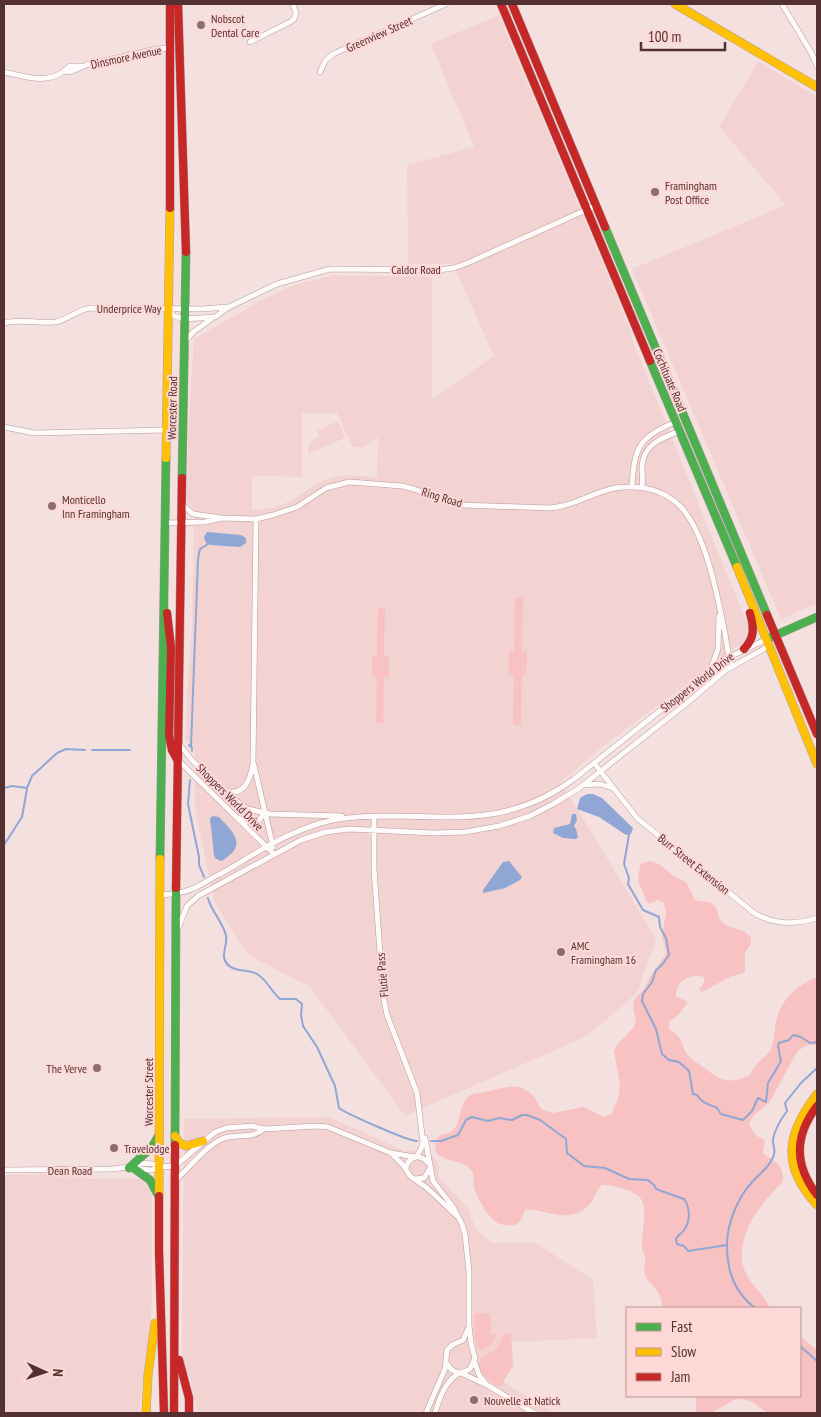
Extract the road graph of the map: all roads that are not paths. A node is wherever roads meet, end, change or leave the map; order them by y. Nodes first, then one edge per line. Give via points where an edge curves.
1 (170, 4) edge
2 (178, 4) edge
3 (293, 4) edge
4 (446, 4) edge
5 (500, 4) edge
6 (512, 4) edge
7 (675, 4) edge
8 (782, 4) edge
9 (250, 42) dead end
10 (171, 48) junction
11 (817, 64) edge
12 (4, 72) edge
13 (320, 72) dead end
14 (817, 87) edge
15 (596, 205) junction
16 (586, 209) junction
17 (229, 307) junction
18 (168, 308) junction
19 (185, 308) junction
20 (215, 317) junction
21 (184, 319) junction
22 (4, 323) edge
23 (184, 347) junction
24 (675, 422) junction
25 (688, 424) junction
26 (4, 427) edge
27 (166, 430) junction
28 (679, 431) junction
29 (632, 487) junction
30 (642, 487) junction
31 (181, 496) junction
32 (222, 518) junction
33 (256, 518) junction
34 (181, 523) junction
35 (164, 524) junction
36 (736, 567) junction
37 (163, 588) junction
38 (718, 605) junction
39 (817, 617) edge
40 (777, 635) junction
41 (768, 642) junction
42 (744, 649) junction
43 (728, 657) junction
44 (732, 666) junction
45 (708, 673) junction
46 (817, 734) edge
47 (179, 737) junction
48 (253, 760) junction
49 (179, 761) junction
50 (594, 763) junction
51 (817, 764) edge
52 (160, 770) joint
53 (600, 772) junction
54 (584, 785) junction
55 (613, 788) junction
56 (222, 790) junction
57 (265, 814) junction
58 (233, 816) junction
59 (374, 816) junction
60 (358, 817) junction
61 (374, 829) junction
62 (272, 844) junction
63 (266, 848) junction
64 (274, 854) junction
65 (176, 894) junction
66 (160, 895) junction
67 (817, 918) edge
68 (175, 941) junction
69 (817, 1094) edge
70 (817, 1106) edge
71 (422, 1127) junction
72 (264, 1130) junction
73 (159, 1134) junction
74 (175, 1136) junction
75 (203, 1141) junction
76 (391, 1154) junction
77 (415, 1157) junction
78 (429, 1165) junction
79 (175, 1166) junction
80 (133, 1167) junction
81 (159, 1167) junction
82 (4, 1170) edge
83 (407, 1170) junction
84 (414, 1179) junction
85 (175, 1182) junction
86 (817, 1195) edge
87 (159, 1200) junction
88 (817, 1205) edge
89 (458, 1217) junction
90 (159, 1282) junction
91 (175, 1314) junction
92 (469, 1321) junction
93 (458, 1343) junction
94 (473, 1349) junction
95 (151, 1353) junction
96 (446, 1362) junction
97 (474, 1363) junction
98 (460, 1373) junction
99 (489, 1386) junction
100 (188, 1395) junction
101 (146, 1413) edge
102 (151, 1413) edge
103 (164, 1413) edge
104 (174, 1413) edge
105 (189, 1413) edge
106 (195, 1413) edge
107 (426, 1413) edge
108 (435, 1413) edge
109 (534, 1413) edge

1 - 10 main road, Worcester Road
2 - 19 main road, Worcester Road via 186,230
3 - 9 street via 296,13 292,21
4 - 13 street, Greenview Street via 333,54
5 - 16 main road, Cochituate Road
6 - 15 main road, Cochituate Road
7 - 14 main road
8 - 11 street
10 - 12 street, Dinsmore Avenue via 70,66 47,79
10 - 18 main road, Worcester Road
15 - 16 street, Caldor Road
15 - 25 main road, Cochituate Road
16 - 17 street, Caldor Road via 454,268 330,269 282,282
16 - 24 main road, Cochituate Road
17 - 19 street, Caldor Road
17 - 20 street, Caldor Road
18 - 19 street, Caldor Road
18 - 21 street via 174,316
18 - 22 street, Underprice Way via 91,308 56,322
18 - 27 main road, Worcester Road
19 - 21 main road, Worcester Road
20 - 21 street
20 - 23 street, Caldor Road via 190,336
21 - 23 main road, Worcester Road
23 - 31 main road, Worcester Road
24 - 25 street
24 - 28 main road, Cochituate Road
24 - 29 street via 651,434 641,445 634,461
25 - 28 street
25 - 40 main road, Cochituate Road
26 - 27 street via 34,434
27 - 35 main road, Worcester Road
28 - 30 street via 657,440 648,450 642,464
28 - 36 main road, Cochituate Road
29 - 30 street, Ring Road
29 - 33 street, Ring Road via 617,487 549,508 462,505 402,486 346,482 322,489 290,510
30 - 38 street, Ring Road via 669,497 689,518 707,560
31 - 32 street via 185,508 192,513
31 - 34 main road, Worcester Road
32 - 33 street, Ring Road
32 - 34 street, Ring Road
33 - 48 street
34 - 35 street, Ring Road
34 - 47 main road, Worcester Road
35 - 37 main road, Worcester Road
36 - 41 main road, Cochituate Road
36 - 42 main road via 754,628 752,640
37 - 49 main road via 171,642 169,736
37 - 52 main road, Worcester Road
38 - 43 street, Ring Road
38 - 45 street, Ring Road via 718,649
39 - 40 main road
40 - 41 main road, Shoppers World Drive
40 - 46 main road, Cochituate Road
41 - 42 street, Shoppers World Drive
41 - 44 street, Shoppers World Drive
41 - 51 main road, Cochituate Road
42 - 43 street, Shoppers World Drive
43 - 44 street, Ring Road
43 - 45 street, Shoppers World Drive
44 - 53 street, Shoppers World Drive
45 - 50 street, Shoppers World Drive
47 - 49 main road, Worcester Road
47 - 56 street, Shoppers World Drive via 183,751
48 - 56 street via 244,788 235,792
48 - 57 street
49 - 58 street, Shoppers World Drive
49 - 65 main road, Worcester Road
50 - 53 street, Burr Street Extension
50 - 59 street, Shoppers World Drive via 553,792 507,812 461,818
52 - 66 main road, Worcester Street
53 - 54 street, Shoppers World Drive
53 - 55 street, Burr Street Extension
54 - 55 street via 600,784
54 - 61 street, Shoppers World Drive via 535,813 492,827 446,833
55 - 67 street, Burr Street Extension via 640,820 754,913 787,923
56 - 57 street, Shoppers World Drive via 242,806
57 - 58 street via 253,823
57 - 60 street, Shoppers World Drive
57 - 62 street
58 - 63 street, Shoppers World Drive
59 - 60 street, Shoppers World Drive
59 - 61 street, Flutie Pass
60 - 62 street, Shoppers World Drive via 320,823
61 - 64 street, Shoppers World Drive via 320,833
61 - 71 street, Flutie Pass via 383,998 416,1089
62 - 63 street, Shoppers World Drive
62 - 64 street
63 - 64 street, Shoppers World Drive
63 - 65 street, Shoppers World Drive via 190,890
64 - 68 street, Shoppers World Drive via 194,899 183,914
65 - 66 street, Shoppers World Drive
65 - 68 main road
66 - 73 main road, Worcester Street
68 - 74 main road
69 - 88 main road via 799,1120 792,1149 798,1180
70 - 86 main road via 804,1127 799,1149 803,1173
71 - 77 street, Flutie Pass via 422,1146
71 - 78 street, Flutie Pass
72 - 75 street via 252,1126 223,1129
72 - 76 street via 328,1127
72 - 85 street via 255,1135 226,1137 217,1141
73 - 80 main road
73 - 81 main road, Worcester Street
74 - 75 main road via 184,1146
74 - 79 main road
75 - 79 street
76 - 77 street
76 - 83 street
77 - 78 street via 424,1158
77 - 83 street via 408,1162
78 - 84 street via 425,1178
78 - 89 street, Flutie Pass via 434,1183
79 - 81 street, Dean Road
79 - 85 main road
80 - 81 street, Dean Road via 152,1170
80 - 82 street, Dean Road
80 - 87 main road via 151,1182
81 - 87 main road, Worcester Street
83 - 84 street
84 - 89 street
85 - 91 main road
87 - 90 main road, Worcester Street
89 - 92 street via 468,1254
90 - 95 main road
90 - 103 main road, Worcester Street
91 - 100 main road via 180,1362
91 - 104 main road
92 - 93 street via 465,1337
92 - 94 street
93 - 94 street
93 - 96 street via 447,1350
94 - 97 street
95 - 101 main road
95 - 102 main road
96 - 98 street via 450,1369
96 - 107 street
97 - 98 street via 470,1370
97 - 99 street
98 - 99 street
98 - 108 street via 445,1388
99 - 109 street
100 - 105 main road
100 - 106 main road

